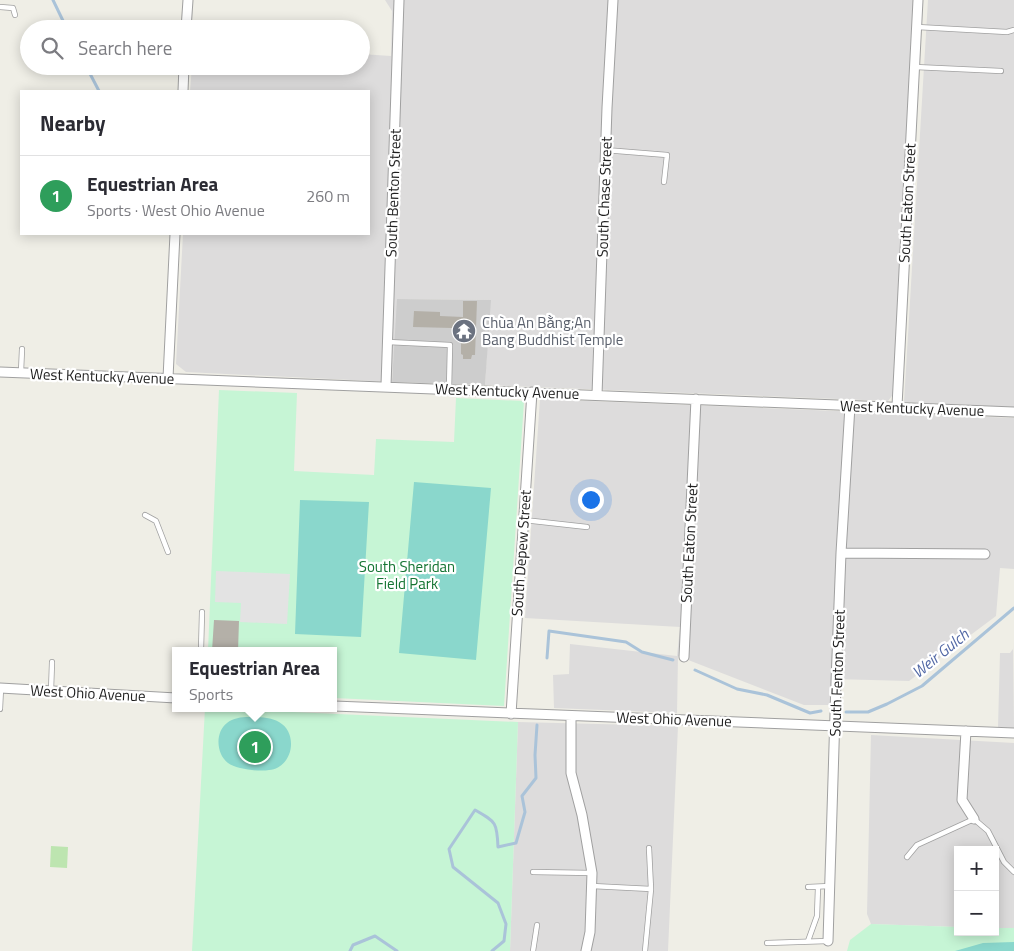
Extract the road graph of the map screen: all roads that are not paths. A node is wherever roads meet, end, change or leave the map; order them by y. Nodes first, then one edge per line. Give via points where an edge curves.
1 (188, 0) edge
2 (399, 0) edge
3 (613, 0) edge
4 (918, 0) edge
5 (0, 7) edge
6 (15, 15) dead end
7 (187, 20) edge
8 (917, 27) junction
9 (1014, 30) edge
10 (915, 66) junction
11 (1001, 70) dead end
12 (184, 75) edge
13 (183, 90) edge
14 (605, 150) junction
15 (664, 182) dead end
16 (175, 235) edge
17 (388, 342) junction
18 (22, 349) dead end
19 (0, 372) edge
20 (20, 372) junction
21 (168, 378) junction
22 (386, 386) junction
23 (449, 389) junction
24 (532, 392) junction
25 (597, 395) junction
26 (696, 399) junction
27 (850, 406) junction
28 (896, 406) junction
29 (1014, 412) edge
30 (145, 515) dead end
31 (524, 520) junction
32 (587, 527) dead end
33 (168, 552) dead end
34 (842, 552) junction
35 (985, 554) dead end
36 (202, 612) dead end
37 (201, 647) edge
38 (684, 657) dead end
39 (52, 662) dead end
40 (1, 688) edge
41 (51, 691) junction
42 (172, 698) edge
43 (337, 706) edge
44 (0, 709) edge
45 (511, 714) junction
46 (571, 716) junction
47 (835, 725) junction
48 (966, 731) junction
49 (1014, 733) edge
50 (974, 819) junction
51 (649, 848) dead end
52 (907, 857) dead end
53 (533, 872) dead end
54 (1014, 872) edge
55 (592, 873) junction
56 (592, 886) junction
57 (818, 886) junction
58 (830, 886) junction
59 (808, 887) dead end
60 (651, 890) junction
61 (537, 925) dead end
62 (808, 941) junction
63 (828, 941) joint
64 (767, 943) dead end
65 (533, 951) edge
66 (586, 951) edge
67 (645, 951) edge

1 - 7 street
2 - 17 street, South Benton Street
3 - 14 street, South Chase Street
4 - 8 street, South Eaton Street
5 - 6 lane via 12,8
8 - 9 lane
8 - 10 street, South Eaton Street
10 - 11 lane
10 - 28 street, South Eaton Street
12 - 13 street
14 - 15 lane via 667,155
14 - 25 street, South Chase Street
16 - 21 street
17 - 22 street, South Benton Street
17 - 23 lane via 450,345
18 - 20 lane
19 - 20 street, West Kentucky Avenue
20 - 21 street, West Kentucky Avenue
21 - 22 street, West Kentucky Avenue
22 - 23 street, West Kentucky Avenue
23 - 24 street, West Kentucky Avenue
24 - 25 street, West Kentucky Avenue
24 - 31 street, South Depew Street
25 - 26 street, West Kentucky Avenue
26 - 27 street, West Kentucky Avenue
26 - 38 street, South Eaton Street
27 - 28 street, West Kentucky Avenue
27 - 34 street, South Fenton Street
28 - 29 street, West Kentucky Avenue
30 - 33 lane via 156,521
31 - 32 lane
31 - 45 street, South Depew Street
34 - 35 street
34 - 47 street, South Fenton Street
36 - 37 lane
39 - 41 lane
40 - 41 street, West Ohio Avenue
40 - 44 lane
41 - 42 street, West Ohio Avenue
43 - 45 street, West Ohio Avenue
45 - 46 street, West Ohio Avenue
46 - 47 street, West Ohio Avenue
46 - 55 street via 571,774
47 - 48 street, West Ohio Avenue
47 - 58 street, South Fenton Street
48 - 49 street, West Ohio Avenue
48 - 50 street via 962,800
50 - 52 lane via 917,845
50 - 54 lane via 988,831 1004,862
51 - 60 lane
53 - 55 lane
55 - 56 street
56 - 60 lane
56 - 66 street
57 - 58 lane
57 - 59 lane
57 - 62 lane via 817,916
58 - 63 street, South Fenton Street
60 - 67 lane
61 - 65 lane
62 - 63 lane
62 - 64 lane

